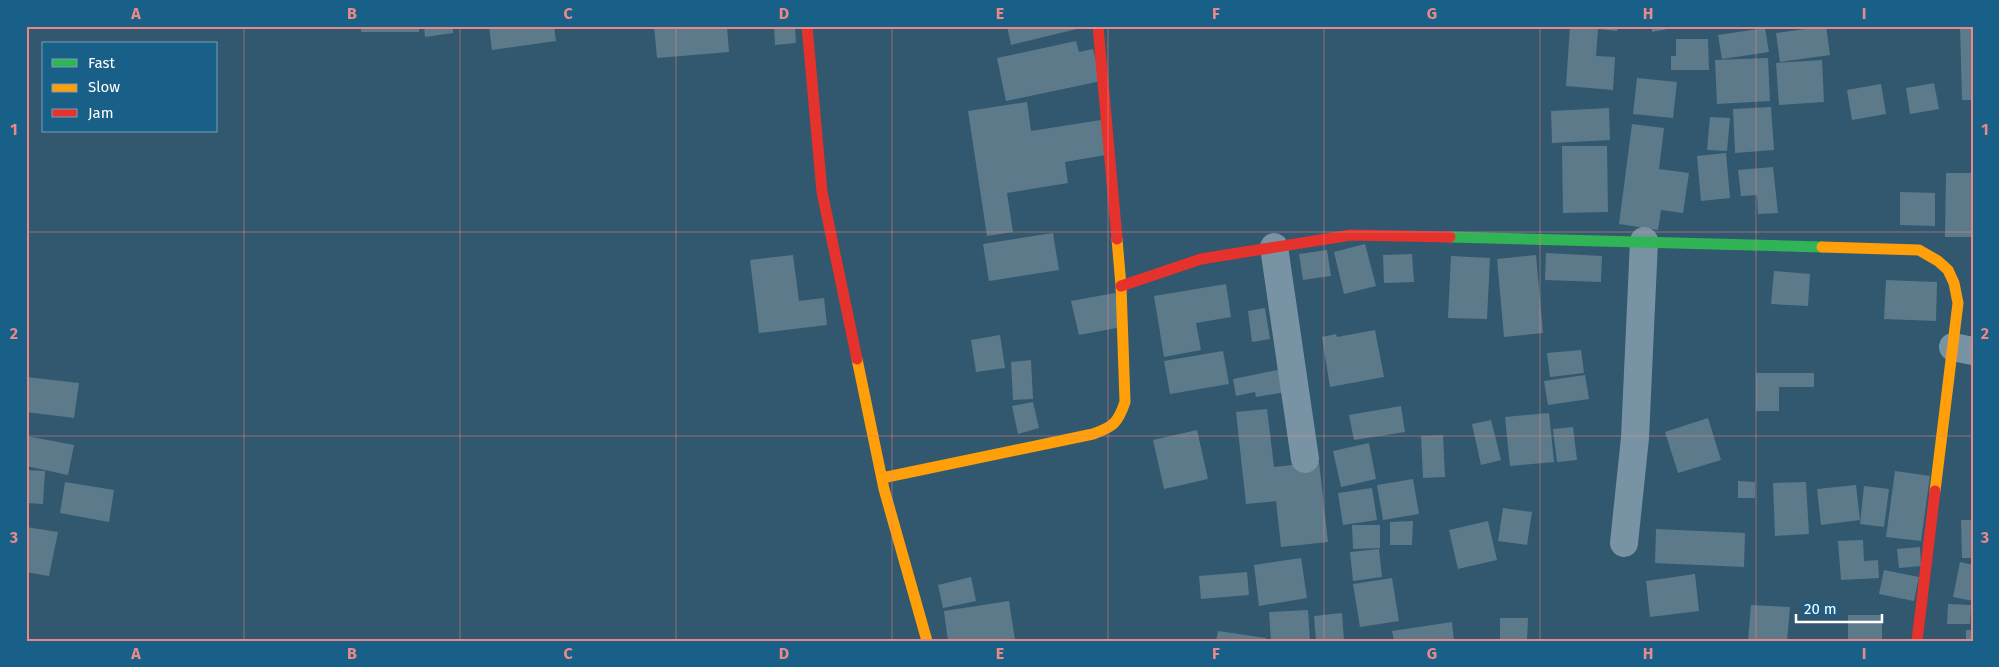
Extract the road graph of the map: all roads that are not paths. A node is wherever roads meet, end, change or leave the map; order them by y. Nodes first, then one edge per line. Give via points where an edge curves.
1 (807, 26) edge
2 (1098, 26) edge
3 (1644, 241) junction
4 (1274, 248) junction
5 (1121, 286) junction
6 (1963, 349) edge
7 (1305, 459) dead end
8 (882, 478) junction
9 (1624, 543) dead end
10 (928, 641) edge
11 (1917, 641) edge

1 - 8 street via 822,192
2 - 5 street
3 - 4 street via 1351,235
3 - 6 street via 1920,250 1942,262 1953,278
3 - 9 street via 1635,438
4 - 5 street via 1201,259
4 - 7 street
5 - 8 street via 1125,402 1120,419 1112,427 1092,434
6 - 11 street
8 - 10 street

